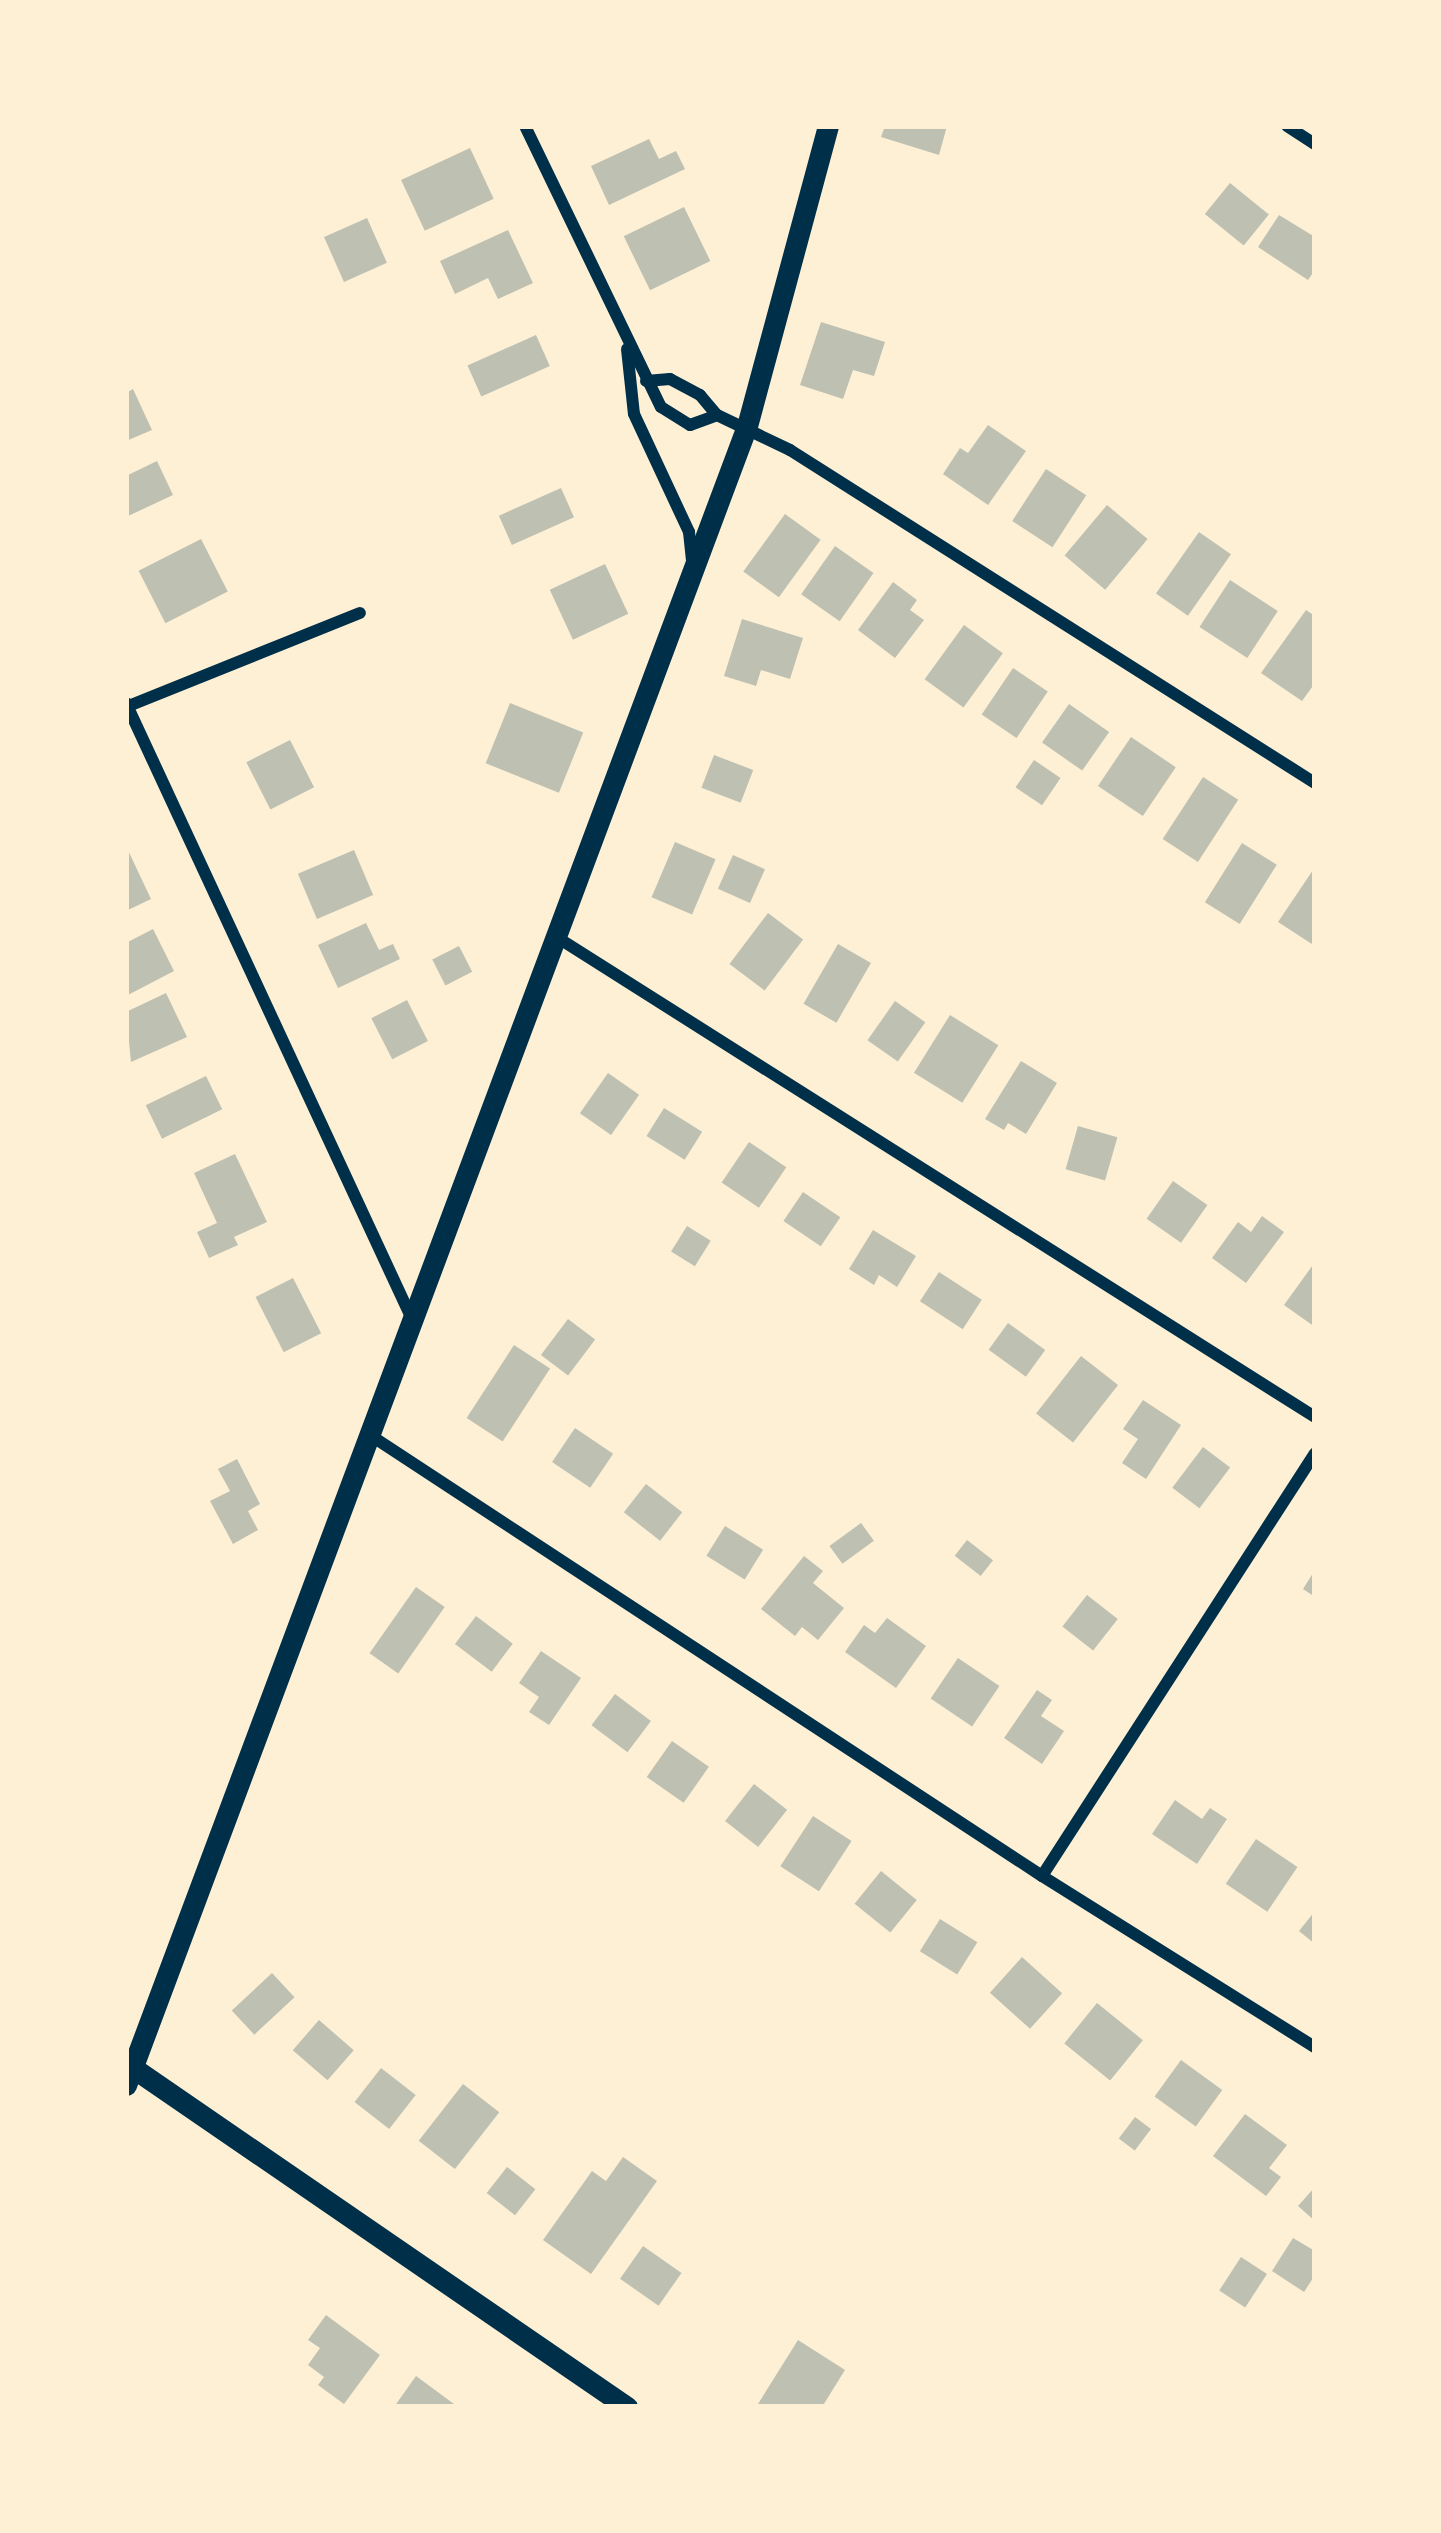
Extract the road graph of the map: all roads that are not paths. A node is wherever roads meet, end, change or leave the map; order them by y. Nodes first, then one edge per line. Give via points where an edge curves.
1 (525, 126) edge
2 (828, 126) edge
3 (1287, 126) edge
4 (1315, 144) edge
5 (627, 341) junction
6 (646, 381) junction
7 (717, 415) junction
8 (747, 426) junction
9 (692, 574) junction
10 (360, 613) dead end
11 (126, 705) edge
12 (1315, 783) edge
13 (554, 936) junction
14 (412, 1321) junction
15 (1315, 1417) edge
16 (373, 1437) junction
17 (1315, 1454) edge
18 (1042, 1876) junction
19 (1315, 2047) edge
20 (128, 2072) edge
21 (627, 2407) edge

1 - 5 street
2 - 8 main road
3 - 4 street
5 - 6 street
5 - 9 street via 634,414 689,532
6 - 7 street via 670,379 700,394
6 - 7 street via 661,407 690,425
7 - 8 street
8 - 9 main road
8 - 12 street
9 - 13 main road
10 - 11 street
11 - 14 street
13 - 14 main road
13 - 15 street
14 - 16 main road
16 - 18 street
16 - 20 main road
17 - 18 street
18 - 19 street
20 - 21 main road

